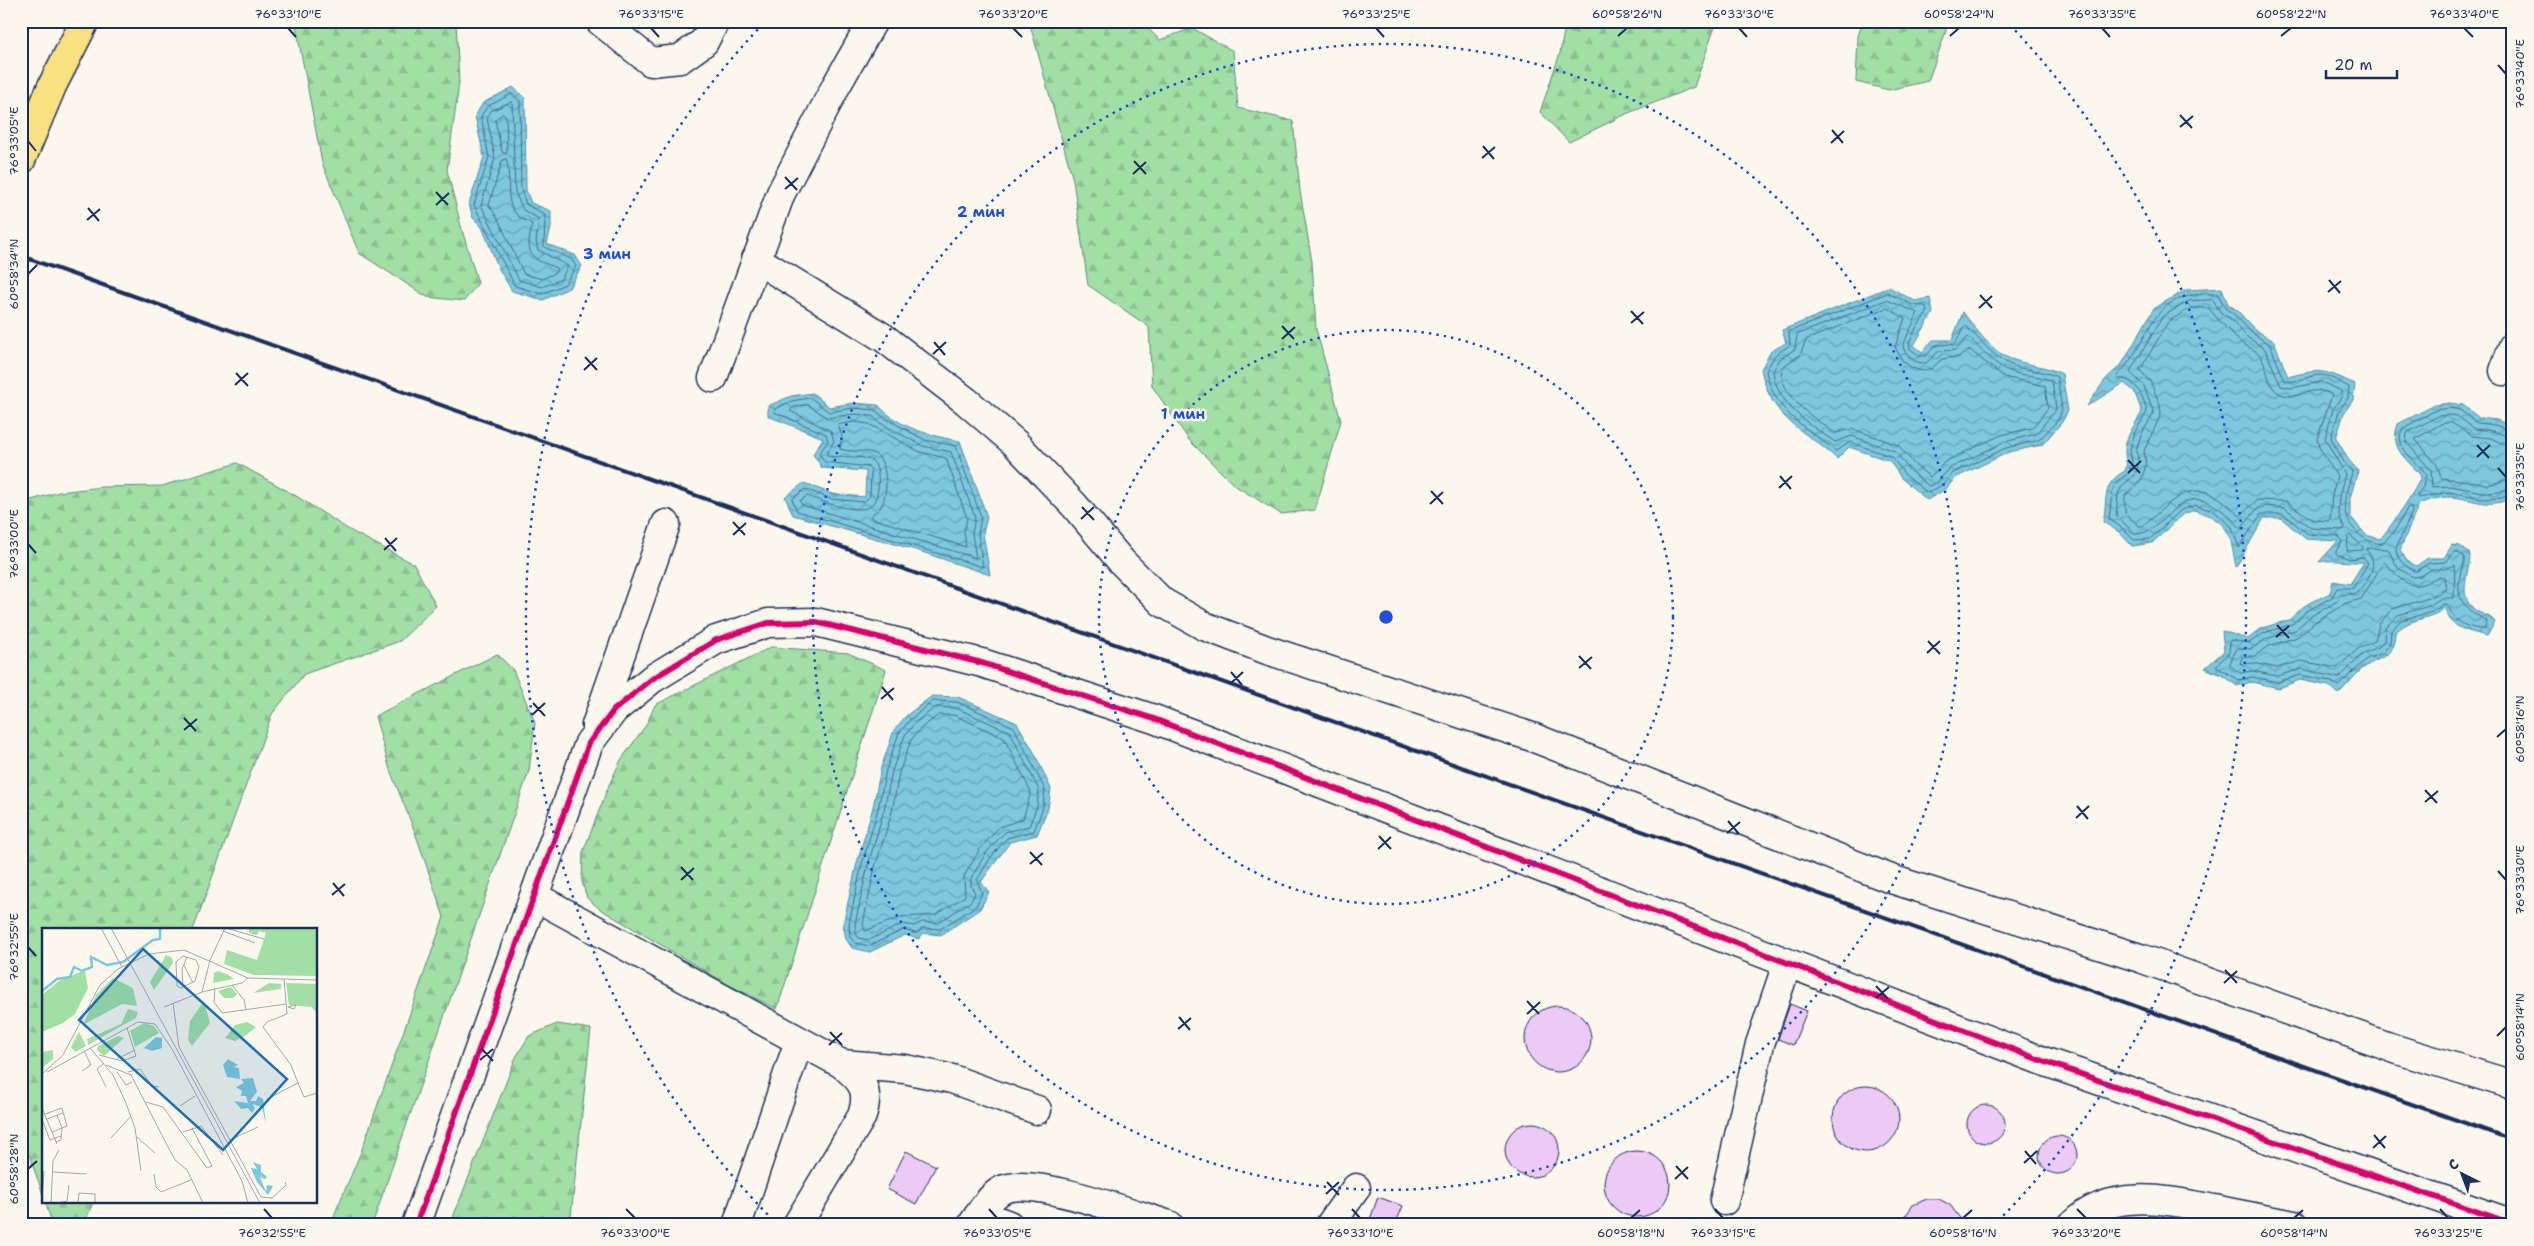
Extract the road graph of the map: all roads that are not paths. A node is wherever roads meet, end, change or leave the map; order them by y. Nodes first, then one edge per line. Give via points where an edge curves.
1 (85, 21) edge
2 (600, 21) edge
3 (715, 21) edge
4 (873, 21) edge
5 (21, 160) edge
6 (756, 259) junction
7 (713, 378) dead end
8 (666, 524) dead end
9 (590, 743) junction
10 (534, 896) junction
11 (1787, 964) junction
12 (799, 1041) junction
13 (842, 1064) junction
14 (2510, 1077) edge
15 (1037, 1110) dead end
16 (1356, 1188) dead end
17 (1724, 1202) dead end
18 (976, 1219) edge
19 (2513, 1224) edge
20 (416, 1225) edge
21 (737, 1225) edge
22 (797, 1225) edge
23 (1009, 1225) edge
24 (1169, 1225) edge
25 (1330, 1225) edge
26 (2072, 1225) edge
27 (2294, 1225) edge

1 - 5 main road via 52,86
2 - 3 street via 651,62 680,59 704,42
4 - 6 street via 781,194
6 - 7 street
6 - 14 street via 884,338 966,401 1015,443 1162,602 1204,626 1532,738 1891,879 2140,958 2398,1050
8 - 9 street
9 - 10 street
9 - 11 street via 621,704 652,679 716,640 768,622 816,622 982,663 1154,719
10 - 12 street
10 - 20 street
11 - 17 street via 1760,1044
11 - 19 street via 2040,1060
12 - 13 street
12 - 21 street
13 - 15 street via 905,1069 952,1080
13 - 22 street via 863,1086 867,1100 862,1116
16 - 25 street
18 - 23 street
18 - 24 street via 1002,1191 1014,1186 1056,1192
26 - 27 street via 2086,1211 2105,1204 2157,1198

